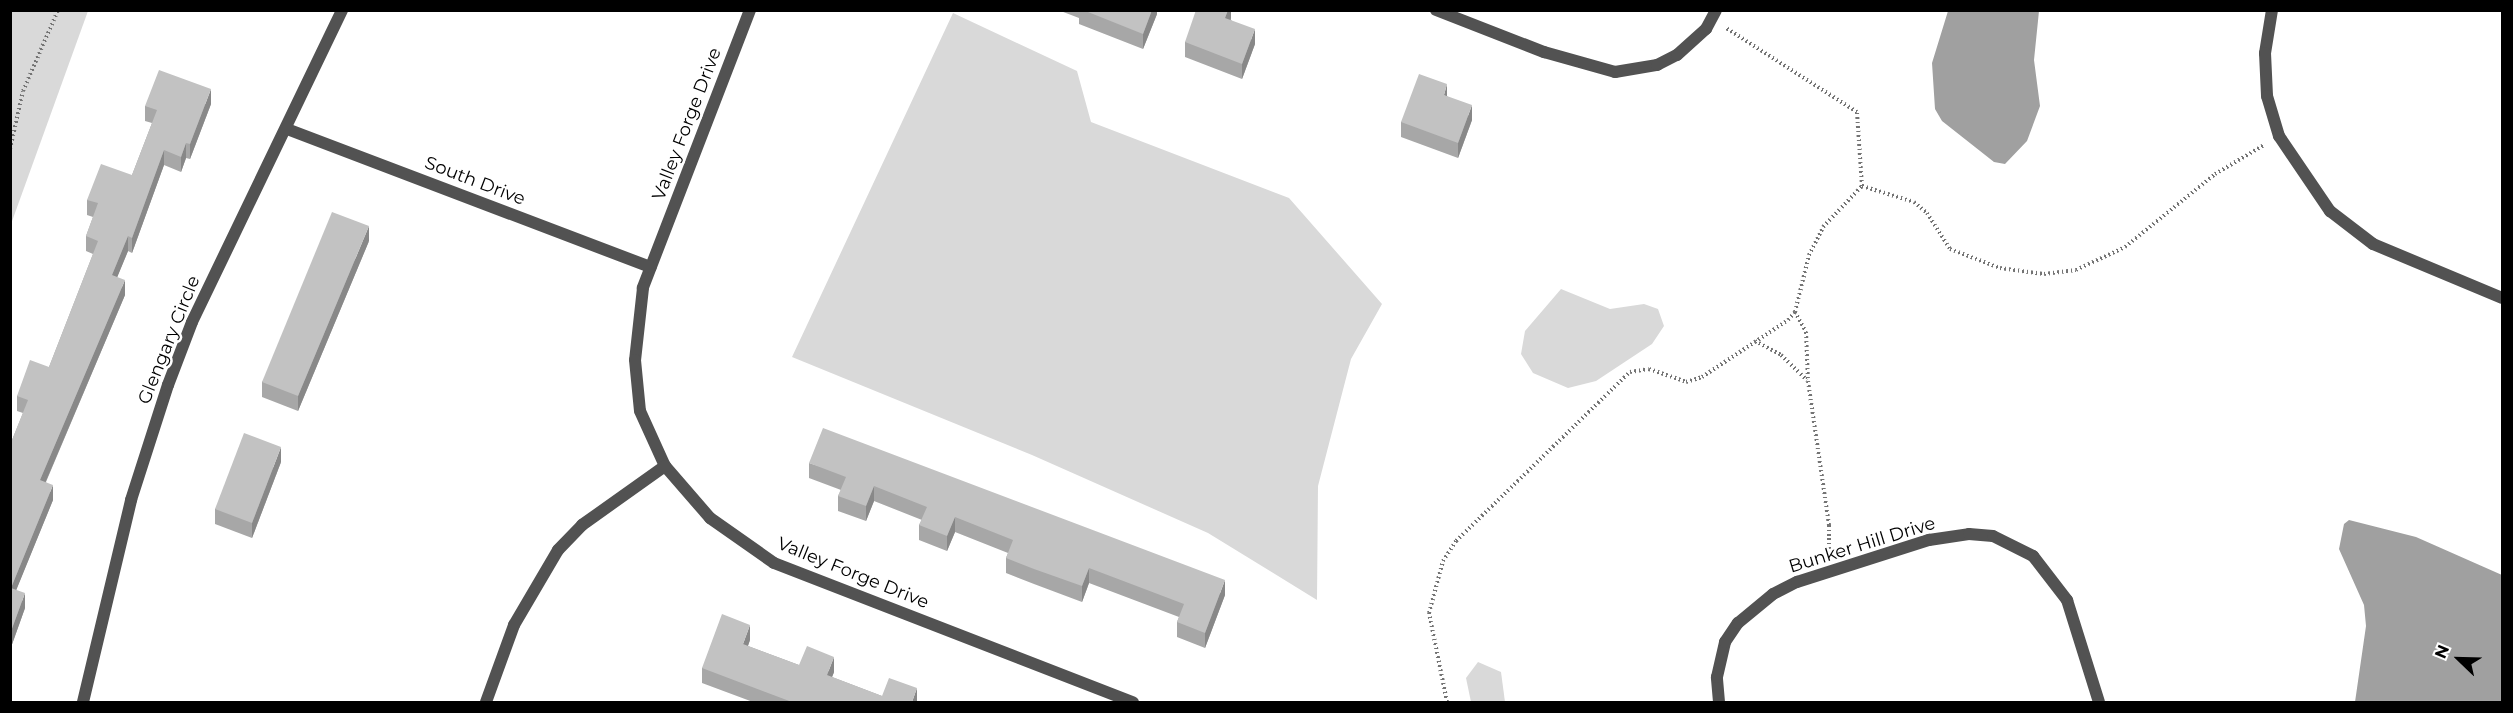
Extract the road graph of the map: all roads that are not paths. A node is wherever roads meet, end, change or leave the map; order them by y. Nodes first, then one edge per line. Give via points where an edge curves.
1 (342, 10) edge
2 (750, 10) edge
3 (1436, 10) edge
4 (2272, 10) edge
5 (1714, 15) edge
6 (287, 129) junction
7 (651, 267) junction
8 (2502, 298) edge
9 (665, 466) junction
10 (83, 702) edge
11 (486, 702) edge
12 (1133, 702) edge
13 (1719, 702) edge
14 (2099, 702) edge

1 - 6 street, Glengary Circle
2 - 7 street, Valley Forge Drive
3 - 5 street via 1544,52 1615,72 1657,65 1677,55
4 - 8 street via 2265,53 2267,96 2279,136 2330,211 2373,244
6 - 7 street, South Drive
6 - 10 street, Glengary Circle via 197,312 168,385 131,500
7 - 9 street, Valley Forge Drive via 638,316 635,360 640,411
9 - 11 street via 582,525 558,550 514,624
9 - 12 street, Valley Forge Drive via 710,518 774,563
13 - 14 street, Bunker Hill Drive via 1720,660 1737,623 1773,594 1929,540 1969,534 1993,536 2033,556 2067,600

